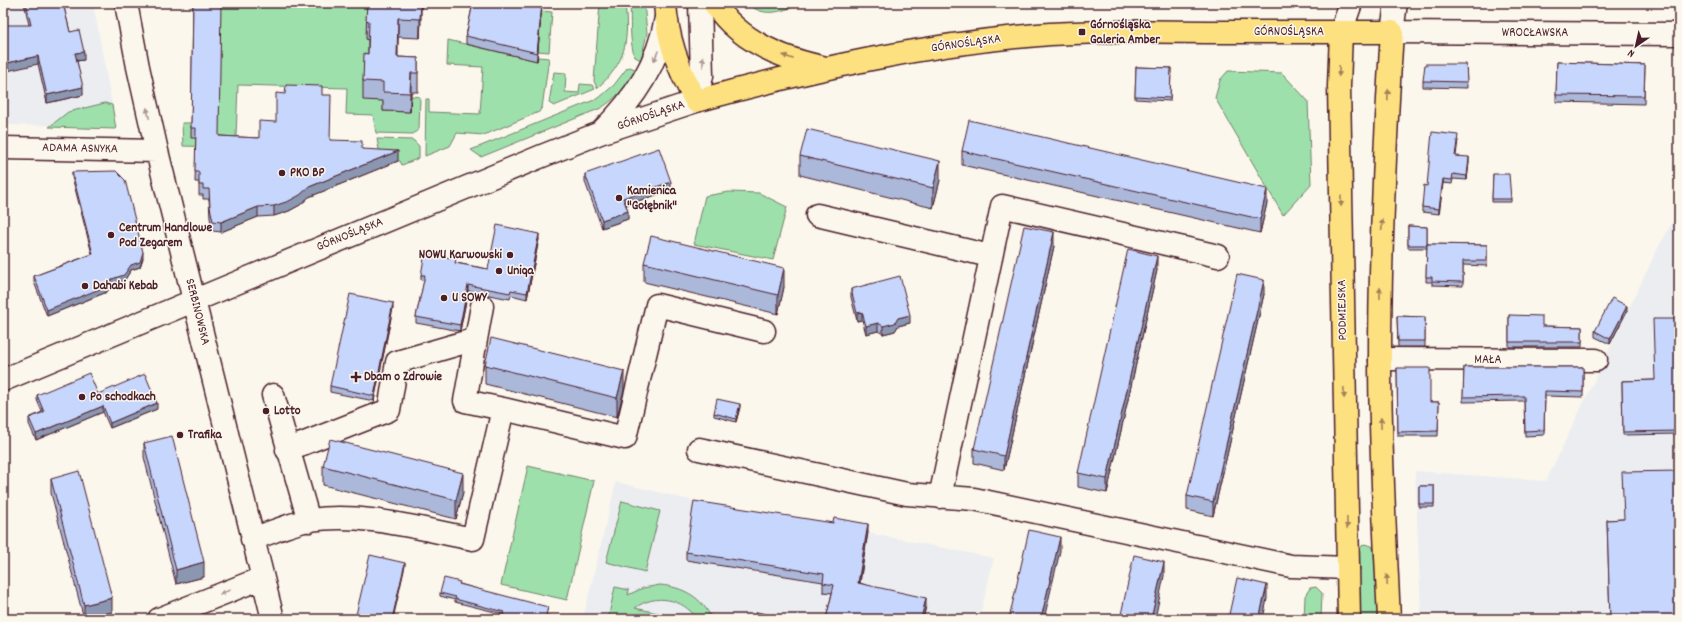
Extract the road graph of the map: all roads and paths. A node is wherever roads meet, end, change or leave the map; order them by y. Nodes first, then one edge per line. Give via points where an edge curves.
1 (126, 3) edge
2 (700, 3) edge
3 (714, 3) edge
4 (1351, 3) edge
5 (1396, 3) edge
6 (665, 11) edge
7 (1341, 32) junction
8 (1392, 32) junction
9 (1679, 34) edge
10 (825, 68) junction
11 (696, 101) junction
12 (600, 133) junction
13 (3, 148) edge
14 (157, 151) junction
15 (817, 215) dead end
16 (990, 256) junction
17 (1218, 256) dead end
18 (194, 299) junction
19 (482, 306) dead end
20 (764, 331) dead end
21 (476, 339) junction
22 (1380, 359) junction
23 (1596, 360) dead end
24 (3, 380) edge
25 (273, 395) dead end
26 (503, 409) junction
27 (699, 449) dead end
28 (287, 450) junction
29 (940, 497) junction
30 (308, 521) junction
31 (252, 539) junction
32 (1348, 568) junction
33 (262, 578) junction
34 (159, 619) edge
35 (273, 619) edge
36 (1349, 619) edge
37 (1389, 619) edge

14 -> 1 street, SERBINOWSKA via 136,61
11 -> 2 street via 702,76
10 -> 3 main road via 802,63 761,46 734,27
4 - 7 street, PODMIEJSKA
5 - 8 street
6 - 11 main road via 680,70
6 -> 12 street via 657,54 647,75 622,110
7 - 8 main road, GÓRNOŚLĄSKA
7 - 10 main road, GÓRNOŚLĄSKA via 1128,31 1048,34 922,50
7 -> 32 main road, PODMIEJSKA via 1339,86
8 - 9 street, WROCŁAWSKA
22 -> 8 main road via 1380,264
10 - 11 main road, GÓRNOŚLĄSKA
11 - 12 street, GÓRNOŚLĄSKA
12 - 18 street, GÓRNOŚLĄSKA
13 - 14 street, ADAMA ASNYKA
14 - 18 street, SERBINOWSKA
15 - 16 street
16 - 17 street via 1002,206
16 - 29 street
18 - 24 street, GÓRNOŚLĄSKA
18 - 31 street, SERBINOWSKA
19 - 21 street
20 - 26 street via 657,306 625,438
21 - 26 street via 465,401
21 - 28 street via 397,362 389,410
22 - 23 street, MAŁA
37 -> 22 main road
25 - 28 street
26 - 30 street via 473,539 370,520 338,517
27 - 29 street via 907,494
28 - 30 street
29 - 32 street via 974,498 1294,567
30 - 31 street
31 - 33 street, SERBINOWSKA
32 - 36 main road, PODMIEJSKA
33 -> 34 street
33 - 35 street, SERBINOWSKA

